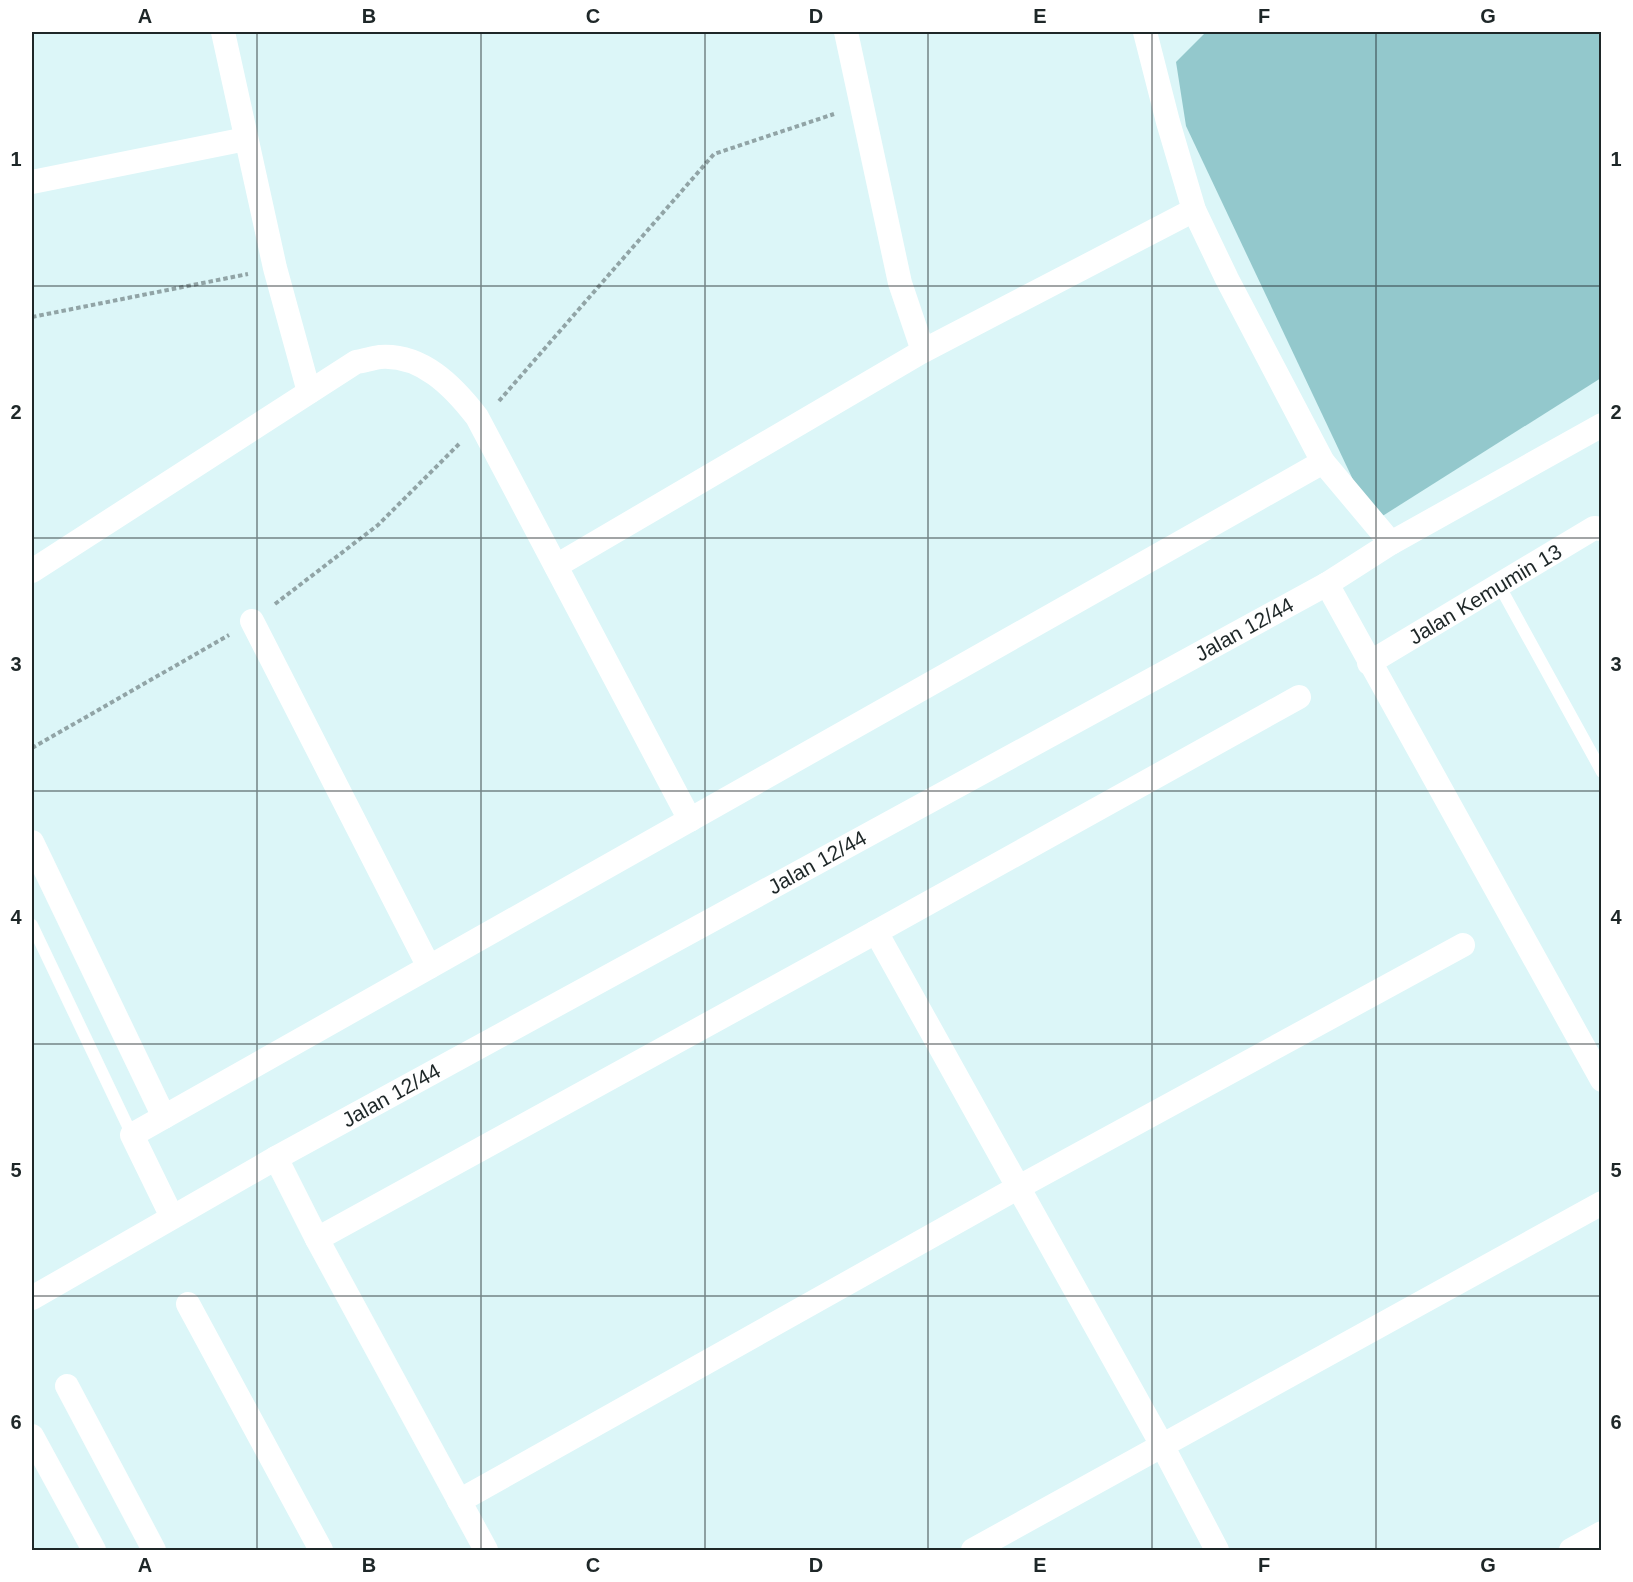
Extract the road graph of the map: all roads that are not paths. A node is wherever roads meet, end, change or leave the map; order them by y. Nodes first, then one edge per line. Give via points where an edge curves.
1 (223, 32) edge
2 (846, 32) edge
3 (1145, 32) edge
4 (246, 139) junction
5 (32, 182) edge
6 (1194, 210) junction
7 (923, 351) junction
8 (309, 392) junction
9 (1602, 425) edge
10 (1323, 462) junction
11 (1602, 528) edge
12 (1391, 543) junction
13 (556, 566) junction
14 (32, 570) edge
15 (1327, 584) junction
16 (1499, 585) junction
17 (252, 621) dead end
18 (1370, 663) junction
19 (1299, 697) dead end
20 (1602, 772) edge
21 (690, 820) junction
22 (32, 842) edge
23 (32, 925) edge
24 (876, 932) junction
25 (1464, 945) dead end
26 (429, 967) junction
27 (1602, 1080) edge
28 (164, 1117) junction
29 (132, 1135) junction
30 (276, 1158) junction
31 (1017, 1188) junction
32 (1602, 1203) edge
33 (172, 1218) junction
34 (317, 1239) junction
35 (32, 1298) edge
36 (188, 1304) dead end
37 (67, 1386) dead end
38 (32, 1436) edge
39 (1163, 1447) junction
40 (459, 1501) junction
41 (1602, 1533) edge
42 (94, 1551) edge
43 (154, 1551) edge
44 (321, 1551) edge
45 (486, 1551) edge
46 (973, 1551) edge
47 (1217, 1551) edge
48 (1571, 1551) edge

1 - 4 street
2 - 7 street via 900,284
3 - 6 street
4 - 5 street
4 - 8 street via 275,268
6 - 7 street
6 - 10 street
7 - 13 street
8 - 13 street via 356,362 381,357 405,359 428,369 458,392 480,422
8 - 14 street
9 - 12 street, Jalan 12/44
10 - 12 street
10 - 21 street
11 - 16 street, Jalan Kemumin 13 via 1594,528
12 - 15 street, Jalan 12/44
13 - 21 street
15 - 18 street
15 - 30 street, Jalan 12/44
16 - 18 street, Jalan Kemumin 13
16 - 20 lane
17 - 26 street
18 - 27 street
19 - 24 street
21 - 26 street
22 - 28 street
23 - 29 lane
24 - 31 street
24 - 34 street
25 - 31 street
26 - 28 street
28 - 29 street
29 - 33 street
30 - 33 street, Jalan 12/44
30 - 34 street
31 - 39 street
31 - 40 street
32 - 39 street
33 - 35 street, Jalan 12/44
34 - 40 street
36 - 44 street
37 - 43 street
38 - 42 street
39 - 46 street
39 - 47 street
40 - 45 street
41 - 48 street

